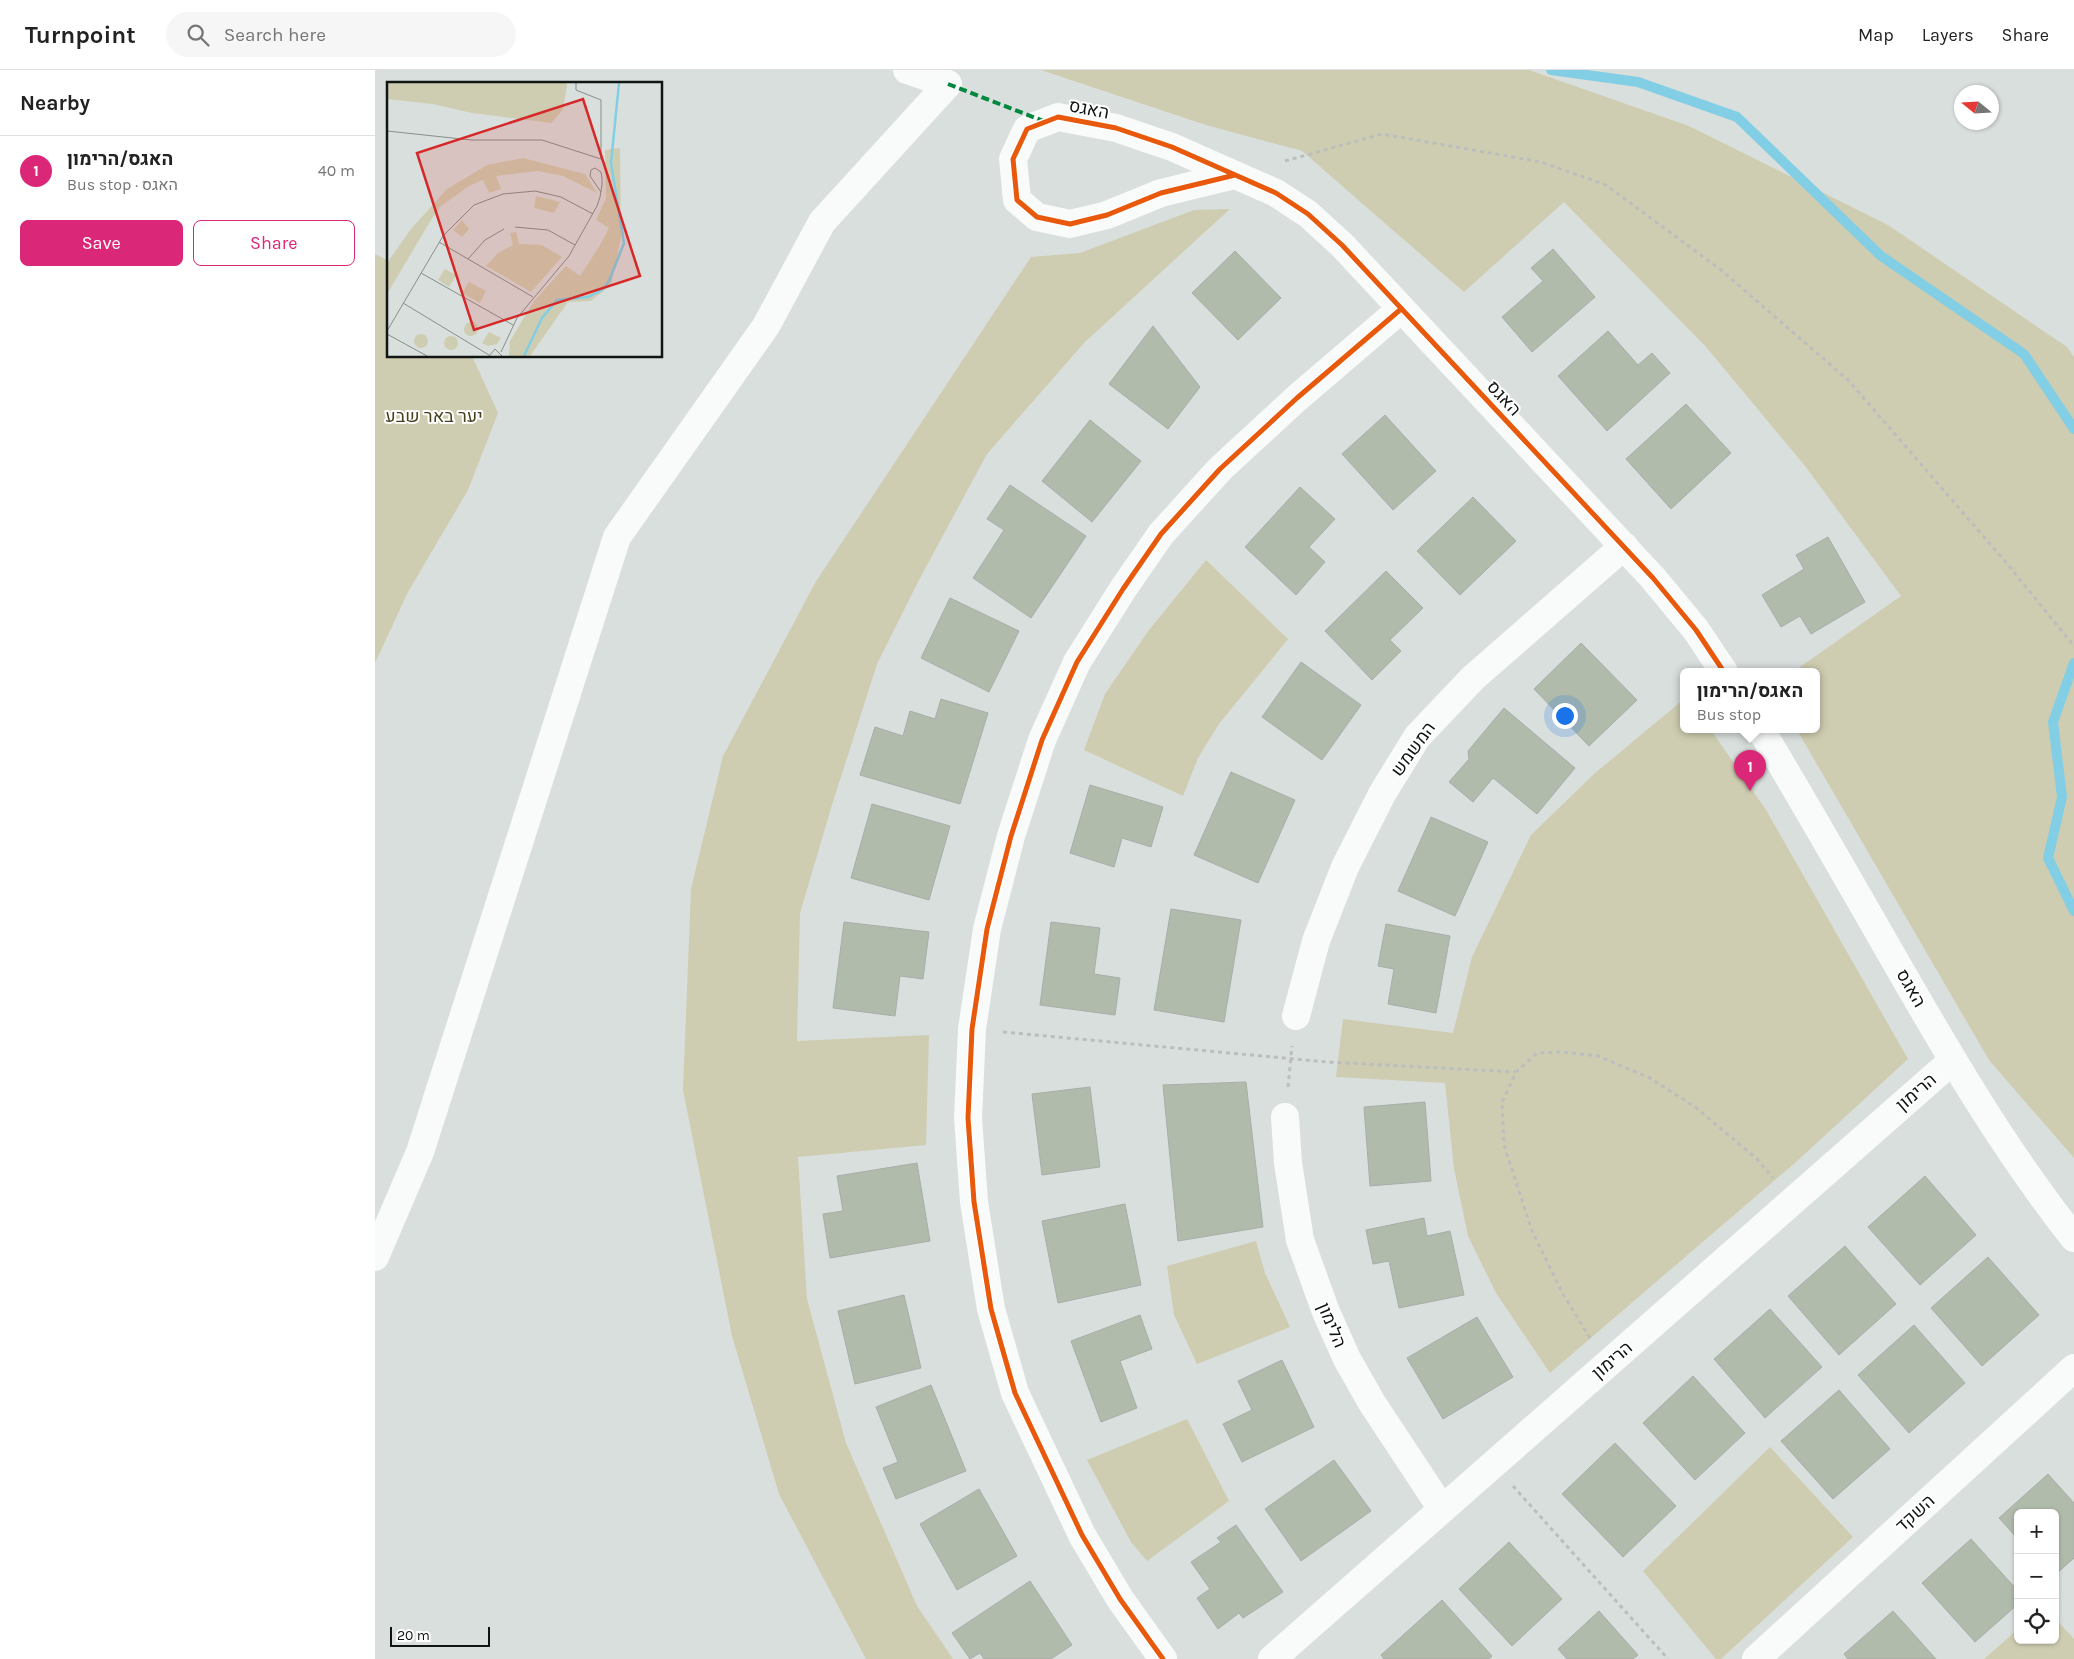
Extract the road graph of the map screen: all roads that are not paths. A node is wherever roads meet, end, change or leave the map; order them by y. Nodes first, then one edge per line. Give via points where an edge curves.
1 (907, 70) edge
2 (1235, 175) junction
3 (1401, 308) junction
4 (1624, 546) junction
5 (1720, 668) edge
6 (1763, 733) edge
7 (1297, 1016) road end
8 (1952, 1061) junction
9 (1285, 1117) road end
10 (2074, 1238) edge
11 (375, 1257) edge
12 (2074, 1368) edge
13 (1442, 1509) junction
14 (1163, 1659) edge
15 (1273, 1659) edge
16 (1756, 1659) edge

1 - 11 street via 948,84 822,222 766,326 617,536 420,1152
2 - 2 street, האגס via 1172,147 1116,128 1058,117 1027,129 1013,159 1017,200 1037,217 1070,224 1107,216 1161,193
2 - 3 street, האגס via 1276,192 1308,214 1342,244
3 - 4 street, האגס
3 - 14 street via 1220,469 1161,534 1077,662 1042,740 1011,836 987,929 972,1029 968,1118 974,1202 991,1309 1015,1393 1082,1535 1120,1599
4 - 5 street, האגס via 1695,630
4 - 7 street, המשמש via 1473,678 1417,737 1382,794 1345,867 1316,942
6 - 8 street, האגס
8 - 10 street, האגס
8 - 13 street, הרימון
9 - 13 street, הלימון via 1288,1163 1300,1240 1325,1312 1372,1403
12 - 16 street, השקד
13 - 15 street, הרימון

